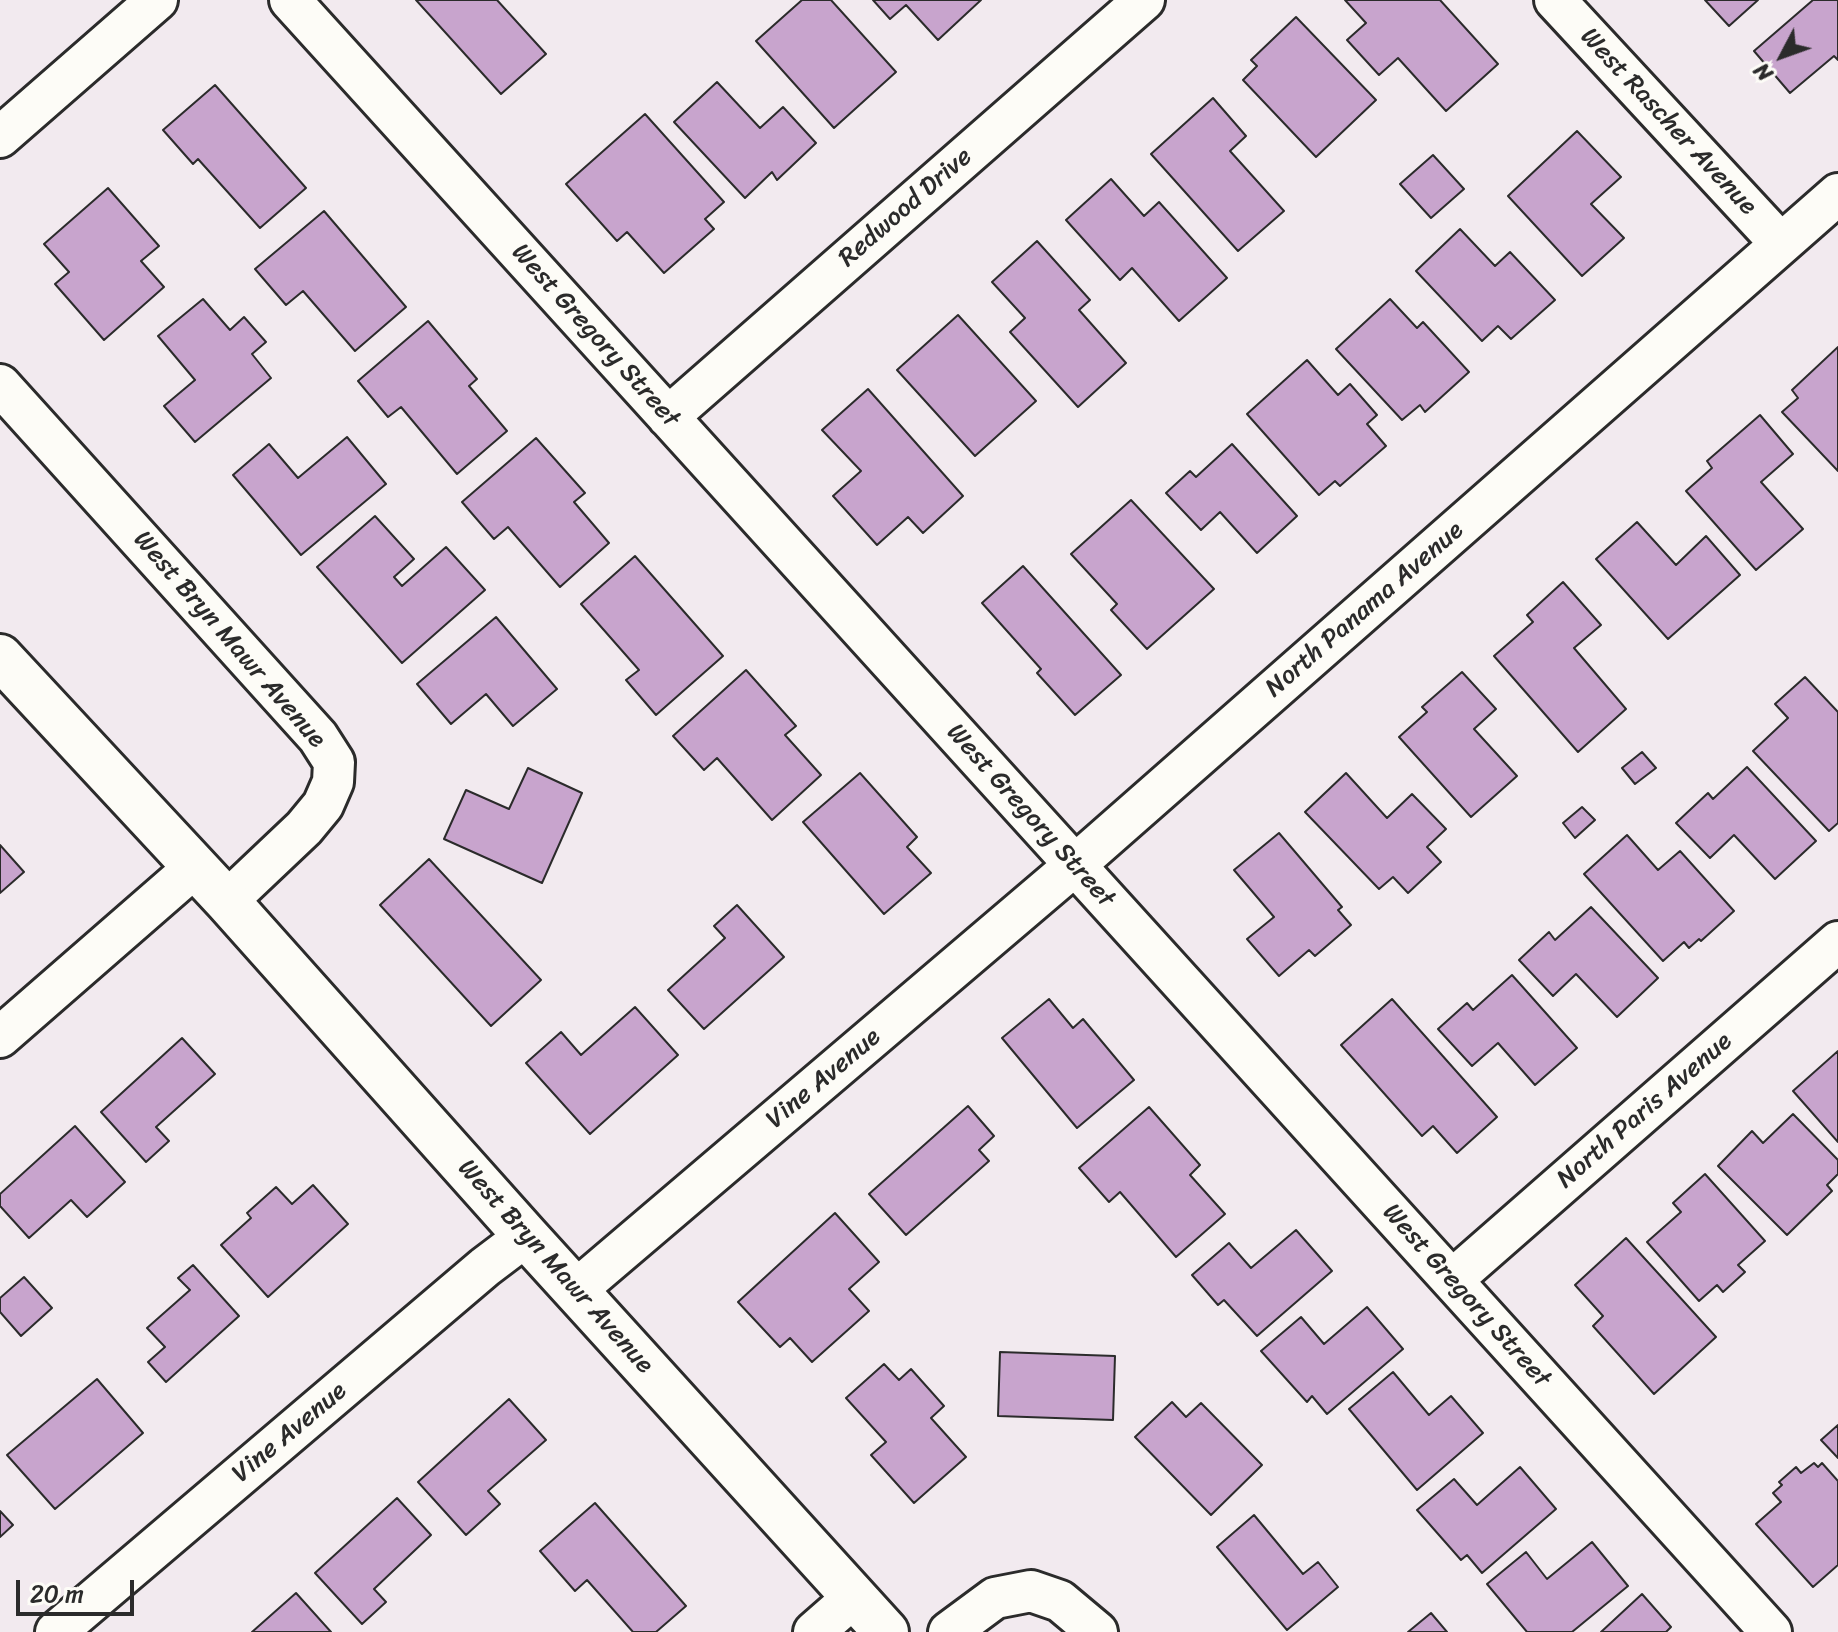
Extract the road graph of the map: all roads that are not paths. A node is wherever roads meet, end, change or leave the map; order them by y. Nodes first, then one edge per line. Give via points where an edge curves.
1 (157, 0) edge
2 (290, 0) edge
3 (1144, 0) edge
4 (1555, 0) edge
5 (0, 137) edge
6 (1838, 194) edge
7 (1781, 244) junction
8 (0, 385) edge
9 (668, 417) junction
10 (0, 657) edge
11 (1075, 865) junction
12 (195, 867) junction
13 (227, 901) junction
14 (1838, 942) edge
15 (889, 1024) joint
16 (0, 1037) edge
17 (526, 1236) junction
18 (1452, 1280) junction
19 (576, 1290) junction
20 (854, 1597) junction
21 (56, 1632) edge
22 (814, 1632) edge
23 (886, 1632) edge
24 (949, 1632) edge
25 (1097, 1632) edge
26 (1771, 1632) edge

1 - 5 street
2 - 9 street, West Gregory Street
3 - 9 street, Redwood Drive
4 - 7 street, West Rascher Avenue
6 - 7 street, North Panama Avenue
7 - 11 street, North Panama Avenue
8 - 13 street, West Bryn Mawr Avenue via 318,737 334,762 323,805
9 - 11 street, West Gregory Street
10 - 12 street, West Bryn Mawr Avenue
11 - 15 street, North Panama Avenue
11 - 18 street, West Gregory Street
12 - 13 street, West Bryn Mawr Avenue
12 - 16 street
13 - 17 street, West Bryn Mawr Avenue
14 - 18 street, North Paris Avenue
15 - 19 street, Vine Avenue
17 - 19 street, West Bryn Mawr Avenue
17 - 21 street, Vine Avenue
18 - 26 street, West Gregory Street
19 - 20 street, West Bryn Mawr Avenue
20 - 22 street
20 - 23 street, West Bryn Mawr Avenue
24 - 25 street via 995,1598 1031,1591 1060,1601

